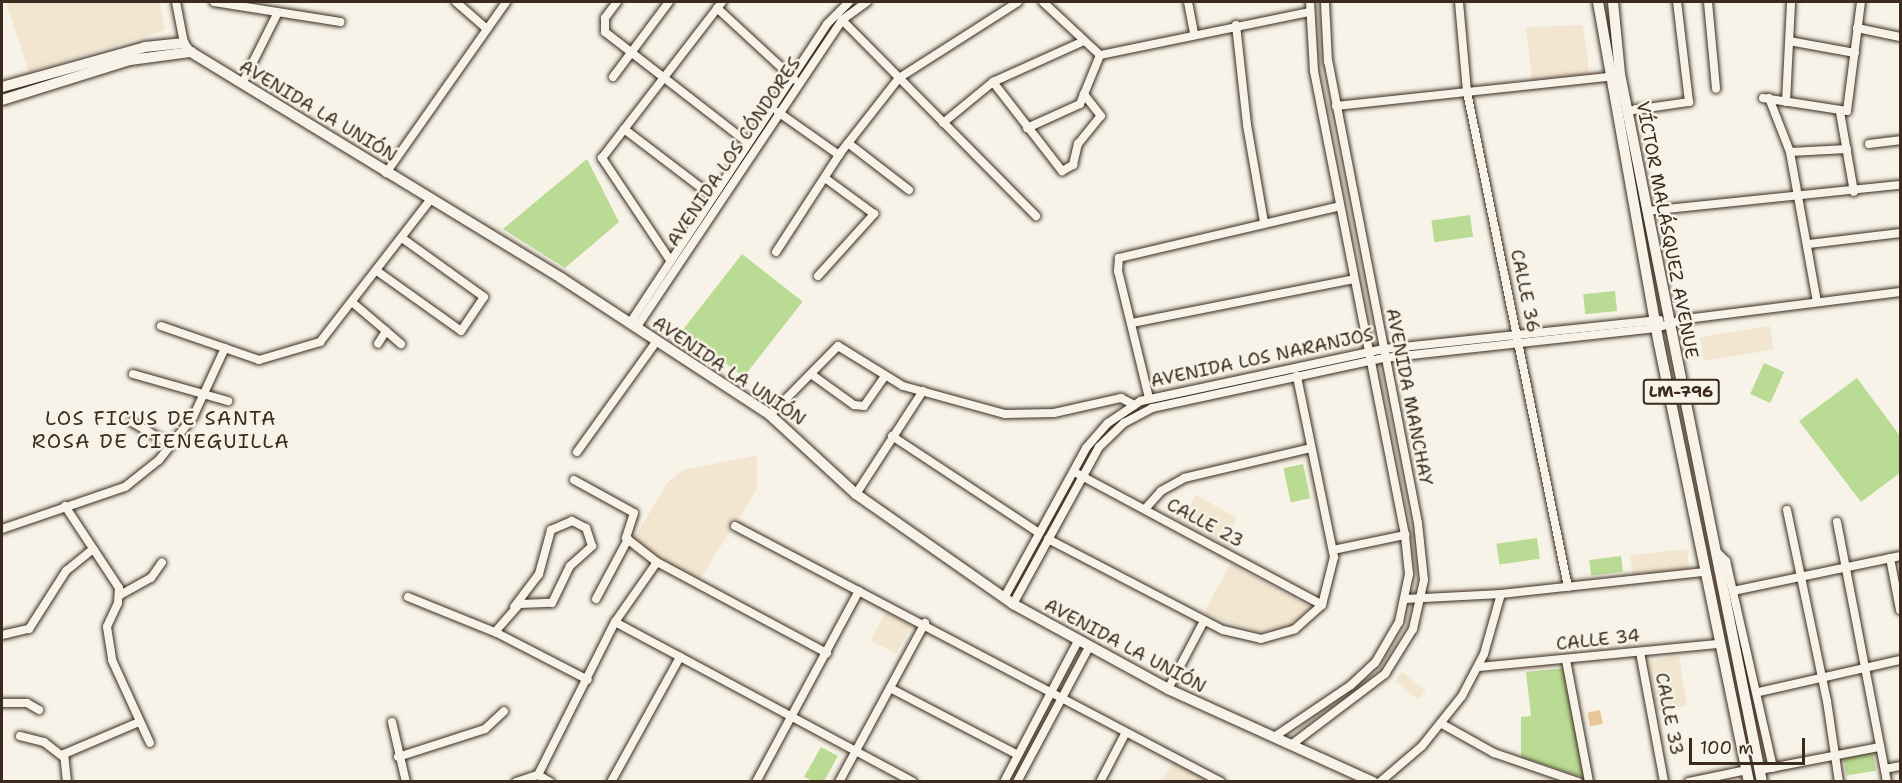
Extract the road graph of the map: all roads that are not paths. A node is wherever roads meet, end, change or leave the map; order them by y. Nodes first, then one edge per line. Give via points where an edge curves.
1 (176, 2) edge
2 (214, 2) edge
3 (456, 2) edge
4 (506, 2) edge
5 (617, 2) edge
6 (669, 2) edge
7 (849, 2) edge
8 (867, 2) edge
9 (1018, 2) edge
10 (1043, 2) edge
11 (1188, 2) edge
12 (1310, 2) edge
13 (1325, 2) edge
14 (1459, 2) edge
15 (1598, 2) edge
16 (1613, 2) edge
17 (1677, 2) edge
18 (1708, 2) edge
19 (1791, 2) edge
20 (1861, 2) edge
21 (720, 5) edge
22 (278, 12) junction
23 (1310, 12) junction
24 (842, 20) junction
25 (340, 22) dead end
26 (1236, 25) junction
27 (1857, 28) junction
28 (487, 29) junction
29 (1194, 34) junction
30 (1900, 37) edge
31 (1084, 40) junction
32 (1788, 41) junction
33 (184, 42) junction
34 (191, 52) junction
35 (631, 53) junction
36 (1855, 53) junction
37 (1101, 55) junction
38 (613, 77) dead end
39 (1608, 77) junction
40 (664, 78) junction
41 (899, 78) junction
42 (795, 80) junction
43 (993, 82) junction
44 (242, 84) junction
45 (2, 85) edge
46 (1716, 89) dead end
47 (1467, 92) junction
48 (1084, 94) junction
49 (2, 100) edge
50 (1785, 102) junction
51 (1336, 106) junction
52 (1627, 111) junction
53 (778, 112) junction
54 (1840, 112) junction
55 (943, 123) junction
56 (1027, 128) junction
57 (624, 129) junction
58 (1900, 141) edge
59 (748, 143) junction
60 (848, 143) junction
61 (1869, 144) dead end
62 (1847, 149) junction
63 (1790, 152) junction
64 (839, 155) junction
65 (386, 173) junction
66 (825, 178) junction
67 (1900, 185) edge
68 (909, 190) dead end
69 (1854, 192) junction
70 (1797, 194) junction
71 (712, 196) junction
72 (431, 199) junction
73 (1340, 206) junction
74 (1647, 211) junction
75 (1036, 216) dead end
76 (1264, 222) junction
77 (1900, 233) edge
78 (402, 238) junction
79 (1809, 244) junction
80 (776, 252) dead end
81 (670, 260) junction
82 (377, 271) junction
83 (818, 276) dead end
84 (1354, 279) junction
85 (1900, 292) edge
86 (1817, 302) junction
87 (353, 303) junction
88 (1668, 322) junction
89 (1132, 323) junction
90 (1655, 323) junction
91 (161, 326) dead end
92 (633, 326) junction
93 (386, 332) junction
94 (1517, 334) junction
95 (656, 342) junction
96 (378, 344) dead end
97 (401, 344) dead end
98 (1520, 345) junction
99 (225, 348) junction
100 (1383, 349) junction
101 (1368, 352) junction
102 (1384, 358) junction
103 (1370, 361) junction
104 (133, 374) dead end
105 (810, 374) junction
106 (885, 376) junction
107 (1297, 376) junction
108 (923, 391) junction
109 (204, 395) junction
110 (1149, 398) junction
111 (228, 401) dead end
112 (1134, 405) junction
113 (770, 415) junction
114 (132, 422) dead end
115 (892, 436) junction
116 (171, 445) junction
117 (1311, 448) junction
118 (577, 452) dead end
119 (1077, 473) junction
120 (574, 480) dead end
121 (856, 494) junction
122 (65, 506) junction
123 (1145, 509) junction
124 (1787, 510) dead end
125 (1837, 522) dead end
126 (735, 526) dead end
127 (2, 529) edge
128 (1039, 533) junction
129 (1405, 535) junction
130 (628, 539) junction
131 (1048, 539) junction
132 (1712, 547) junction
133 (93, 549) junction
134 (1333, 550) junction
135 (1900, 556) edge
136 (1890, 558) junction
137 (162, 562) dead end
138 (657, 562) junction
139 (1847, 567) junction
140 (1705, 572) junction
141 (1800, 578) junction
142 (1568, 587) junction
143 (859, 591) junction
144 (1733, 591) junction
145 (1501, 594) junction
146 (120, 596) junction
147 (408, 597) dead end
148 (596, 598) dead end
149 (1405, 599) junction
150 (1008, 601) junction
151 (1421, 601) junction
152 (1322, 605) junction
153 (514, 607) junction
154 (1900, 610) edge
155 (615, 622) junction
156 (1203, 622) junction
157 (925, 623) junction
158 (495, 632) junction
159 (2, 636) edge
160 (1078, 641) junction
161 (1720, 644) junction
162 (1089, 647) junction
163 (1640, 652) junction
164 (827, 653) junction
165 (680, 657) junction
166 (1566, 660) junction
167 (1900, 660) edge
168 (1479, 667) junction
169 (1867, 669) junction
170 (588, 680) junction
171 (1822, 680) junction
172 (890, 688) junction
173 (1168, 689) junction
174 (1052, 692) junction
175 (1759, 692) junction
176 (1062, 698) junction
177 (2, 703) edge
178 (39, 710) dead end
179 (504, 711) dead end
180 (793, 717) junction
181 (139, 722) junction
182 (392, 722) dead end
183 (1442, 724) junction
184 (1126, 732) junction
185 (20, 736) dead end
186 (1274, 737) junction
187 (150, 743) dead end
188 (1291, 745) junction
189 (1880, 747) junction
190 (855, 751) junction
191 (1018, 755) junction
192 (1835, 755) junction
193 (62, 756) junction
194 (398, 757) junction
195 (1900, 766) edge
196 (1773, 768) junction
197 (1885, 769) junction
198 (538, 775) junction
199 (1748, 776) edge
200 (1761, 776) edge
201 (68, 782) edge
202 (406, 782) edge
203 (516, 782) edge
204 (550, 782) edge
205 (611, 782) edge
206 (756, 782) edge
207 (839, 782) edge
208 (914, 782) edge
209 (1004, 782) edge
210 (1017, 782) edge
211 (1100, 782) edge
212 (1221, 782) edge
213 (1373, 782) edge
214 (1380, 782) edge
215 (1578, 782) edge
216 (1589, 782) edge
217 (1665, 782) edge
218 (1689, 782) edge
219 (1839, 782) edge
220 (1887, 782) edge

1 - 33 street
2 - 22 street
3 - 28 street
4 - 28 street
5 - 35 street via 605,18 605,32
6 - 35 street
7 - 42 street, AVENIDA LOS CÓNDORES
8 - 24 street, AVENIDA LOS CÓNDORES
9 - 41 street
10 - 31 street
11 - 29 street
12 - 23 street, AVENIDA MANCHAY
13 - 51 street, AVENIDA MANCHAY via 1326,51
14 - 47 street, CALLE 36
15 - 39 main road, VÍCTOR MALÁSQUEZ AVENUE / LM-796
16 - 52 main road, VÍCTOR MALÁSQUEZ AVENUE / LM-796 via 1615,47
17 - 52 street via 1689,102
18 - 46 street
19 - 32 street
20 - 27 street
21 - 40 street
21 - 42 street
22 - 25 street
22 - 44 street
23 - 26 street
23 - 73 street, AVENIDA MANCHAY via 1314,71
24 - 41 street
24 - 42 street, AVENIDA LOS CÓNDORES
26 - 29 street
26 - 76 street via 1247,125
27 - 30 street
27 - 36 street
28 - 65 street
29 - 37 street
31 - 37 street
31 - 43 street
32 - 36 street
32 - 50 street
33 - 34 street
33 - 45 main road via 145,46
34 - 44 main road, AVENIDA LA UNIÓN
34 - 49 main road via 119,63
35 - 38 street
35 - 40 street
36 - 54 street via 1849,109
37 - 48 street
39 - 47 street
39 - 90 main road, VÍCTOR MALÁSQUEZ AVENUE / LM-796
40 - 57 street
40 - 59 street
41 - 55 street
41 - 60 street
42 - 53 street, AVENIDA LOS CÓNDORES
42 - 59 street, AVENIDA LOS CÓNDORES
43 - 55 street
43 - 56 street
44 - 65 main road, AVENIDA LA UNIÓN
47 - 51 street
47 - 94 street, CALLE 36
48 - 56 street via 1080,105
48 - 56 street via 1101,116 1078,144 1077,158 1068,170 1055,167
50 - 54 street
50 - 63 street via 1766,98
51 - 100 street, AVENIDA MANCHAY
52 - 74 main road, VÍCTOR MALÁSQUEZ AVENUE / LM-796
53 - 64 street
53 - 92 street, AVENIDA LOS CÓNDORES
54 - 62 street
55 - 75 street via 970,145
57 - 71 street
57 - 81 street via 602,158
58 - 61 street
59 - 71 street, AVENIDA LOS CÓNDORES
60 - 64 street
60 - 68 street
62 - 63 street
62 - 69 street
63 - 70 street
64 - 66 street
65 - 72 main road, AVENIDA LA UNIÓN
66 - 80 street
66 - 83 street via 874,214
67 - 69 street
69 - 70 street
70 - 74 street
70 - 79 street
71 - 81 street, AVENIDA LOS CÓNDORES
72 - 78 street
72 - 92 main road, AVENIDA LA UNIÓN
73 - 76 street
73 - 84 street, AVENIDA MANCHAY
74 - 88 main road, VÍCTOR MALÁSQUEZ AVENUE / LM-796
76 - 89 street via 1124,254 1118,272
77 - 79 street
78 - 82 street
78 - 82 street via 484,297 461,331
79 - 86 street
81 - 92 street, AVENIDA LOS CÓNDORES
82 - 87 street
84 - 89 street
84 - 101 street, AVENIDA MANCHAY
85 - 86 street, AVENIDA LOS NARANJOS
86 - 88 street, AVENIDA LOS NARANJOS
87 - 93 street
87 - 99 street via 317,343 259,360
88 - 90 street, AVENIDA LOS NARANJOS
88 - 132 main road, VÍCTOR MALÁSQUEZ AVENUE / LM-796
89 - 110 street
90 - 94 street, AVENIDA LOS NARANJOS
90 - 98 street, AVENIDA LOS NARANJOS
90 - 140 main road, VÍCTOR MALÁSQUEZ AVENUE / LM-796
91 - 99 street
92 - 95 main road, AVENIDA LA UNIÓN
93 - 96 street
93 - 97 street
94 - 98 street, CALLE 36
94 - 100 street, AVENIDA LOS NARANJOS
95 - 113 main road, AVENIDA LA UNIÓN
95 - 118 street
98 - 102 street, AVENIDA LOS NARANJOS
98 - 142 street, CALLE 36
99 - 109 street
100 - 101 street, AVENIDA LOS NARANJOS
100 - 102 street, AVENIDA MANCHAY
101 - 103 street, AVENIDA MANCHAY
101 - 110 street, AVENIDA LOS NARANJOS
102 - 103 street, AVENIDA LOS NARANJOS
102 - 151 street, AVENIDA MANCHAY via 1423,553
103 - 107 street, AVENIDA LOS NARANJOS
103 - 129 street, AVENIDA MANCHAY
104 - 109 street
105 - 106 street via 838,346
105 - 106 street via 854,405 864,406
105 - 113 street
106 - 108 street
107 - 117 street
107 - 119 street, AVENIDA LOS NARANJOS via 1142,412 1107,438
108 - 112 street via 1005,414 1054,414 1121,398
108 - 115 street
109 - 111 street
109 - 116 street
110 - 112 street, AVENIDA LOS NARANJOS
112 - 119 street, AVENIDA LOS NARANJOS via 1099,432
113 - 121 main road, AVENIDA LA UNIÓN
114 - 116 street
115 - 121 street
115 - 128 street
116 - 122 street via 125,487
117 - 123 street via 1184,478 1161,491
117 - 134 street
119 - 123 street, CALLE 23
119 - 128 street, AVENIDA LOS NARANJOS
119 - 131 street, AVENIDA LOS NARANJOS
120 - 130 street via 634,513 625,534
121 - 150 main road, AVENIDA LA UNIÓN
122 - 127 street
122 - 133 street
123 - 152 street, CALLE 23
124 - 141 street
125 - 139 street
126 - 143 street
128 - 150 street, AVENIDA LOS NARANJOS
129 - 134 street
129 - 149 street, AVENIDA MANCHAY via 1409,574
130 - 138 street
130 - 148 street
131 - 150 street, AVENIDA LOS NARANJOS
131 - 156 street
132 - 144 street via 1726,561
132 - 200 main road, VÍCTOR MALÁSQUEZ AVENUE / LM-796
133 - 146 street
133 - 159 street via 66,571 29,629
134 - 152 street via 1332,575
135 - 136 street
136 - 139 street
136 - 154 street
137 - 146 street via 151,578
138 - 155 street
138 - 164 street
139 - 141 street
139 - 169 street
140 - 142 street
140 - 161 main road, VÍCTOR MALÁSQUEZ AVENUE / LM-796
141 - 144 street
141 - 171 street
142 - 145 street
143 - 157 street
143 - 164 street
144 - 175 street
145 - 151 street
145 - 168 street
146 - 181 street via 108,617 107,633 112,660
147 - 158 street
149 - 151 street
149 - 186 street, AVENIDA MANCHAY via 1394,634 1366,672
150 - 160 main road, AVENIDA LA UNIÓN
151 - 188 street, AVENIDA MANCHAY via 1409,638 1380,680
152 - 156 street via 1295,629 1267,639
153 - 153 street via 539,574 550,530 564,522 586,528 592,546 570,566 552,603
153 - 158 street
155 - 165 street
155 - 170 street
156 - 173 street
157 - 172 street
157 - 174 street
158 - 170 street
160 - 162 main road, AVENIDA LA UNIÓN
160 - 174 street
161 - 163 street, CALLE 34
161 - 199 main road, VÍCTOR MALÁSQUEZ AVENUE / LM-796
162 - 173 main road, AVENIDA LA UNIÓN
162 - 176 street
163 - 166 street, CALLE 34
163 - 217 street, CALLE 33
164 - 180 street
165 - 180 street
165 - 205 street
166 - 168 street, CALLE 34
166 - 216 street
167 - 169 street
168 - 183 street
169 - 171 street
169 - 189 street
170 - 198 street
171 - 175 street
171 - 192 street
172 - 190 street
172 - 191 street
173 - 186 main road, AVENIDA LA UNIÓN
174 - 176 street
174 - 191 street
175 - 196 street
176 - 184 street
176 - 210 street
177 - 178 street via 27,703
179 - 194 street via 485,729
180 - 190 street
180 - 206 street
181 - 187 street
181 - 193 street
182 - 194 street
183 - 214 street
183 - 215 street via 1494,753
184 - 211 street
184 - 212 street
185 - 193 street via 44,742
186 - 188 main road, AVENIDA LA UNIÓN
188 - 213 main road, AVENIDA LA UNIÓN
189 - 192 street
189 - 197 street
190 - 207 street
190 - 208 street
191 - 209 street
192 - 196 street
192 - 219 street
193 - 201 street
194 - 202 street
195 - 197 street
196 - 200 street
197 - 220 street
198 - 203 street
198 - 204 street
199 - 218 street

